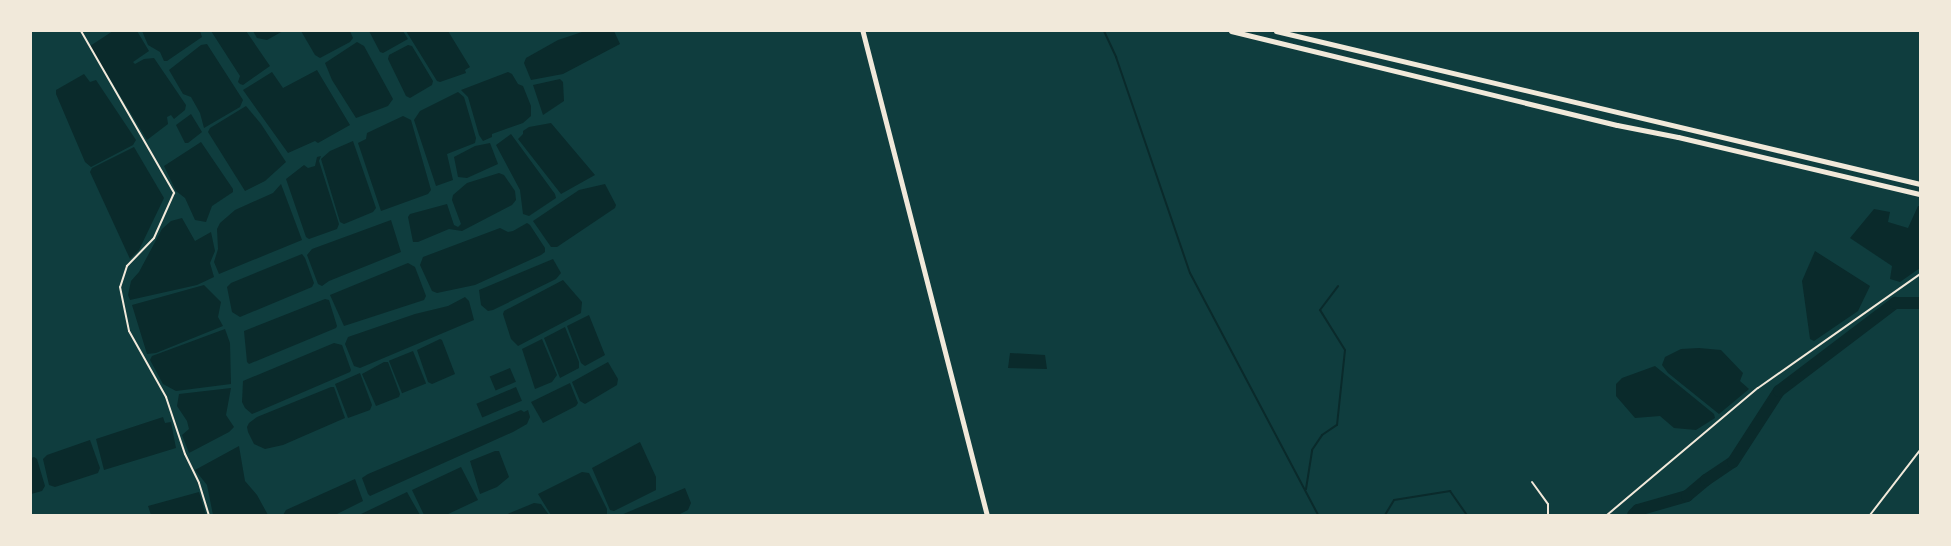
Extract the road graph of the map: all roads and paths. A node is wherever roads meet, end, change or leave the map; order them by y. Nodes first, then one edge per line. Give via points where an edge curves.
1 (81, 31) edge
2 (863, 31) edge
3 (1231, 31) edge
4 (1276, 31) edge
5 (1703, 134) junction
6 (1701, 142) junction
7 (1920, 184) edge
8 (1920, 194) edge
9 (1920, 274) edge
10 (1920, 450) edge
11 (1532, 482) dead end
12 (209, 515) edge
13 (987, 515) edge
14 (1548, 515) edge
15 (1607, 515) edge
16 (1870, 515) edge

1 - 12 lane via 174,193 154,238 127,266 120,287 129,331 166,396
2 - 13 street
3 - 6 main road via 1617,125
4 - 5 main road
5 - 6 main road
5 - 7 main road
6 - 8 main road
9 - 15 lane via 1758,388
10 - 16 lane
11 - 14 lane via 1548,504

